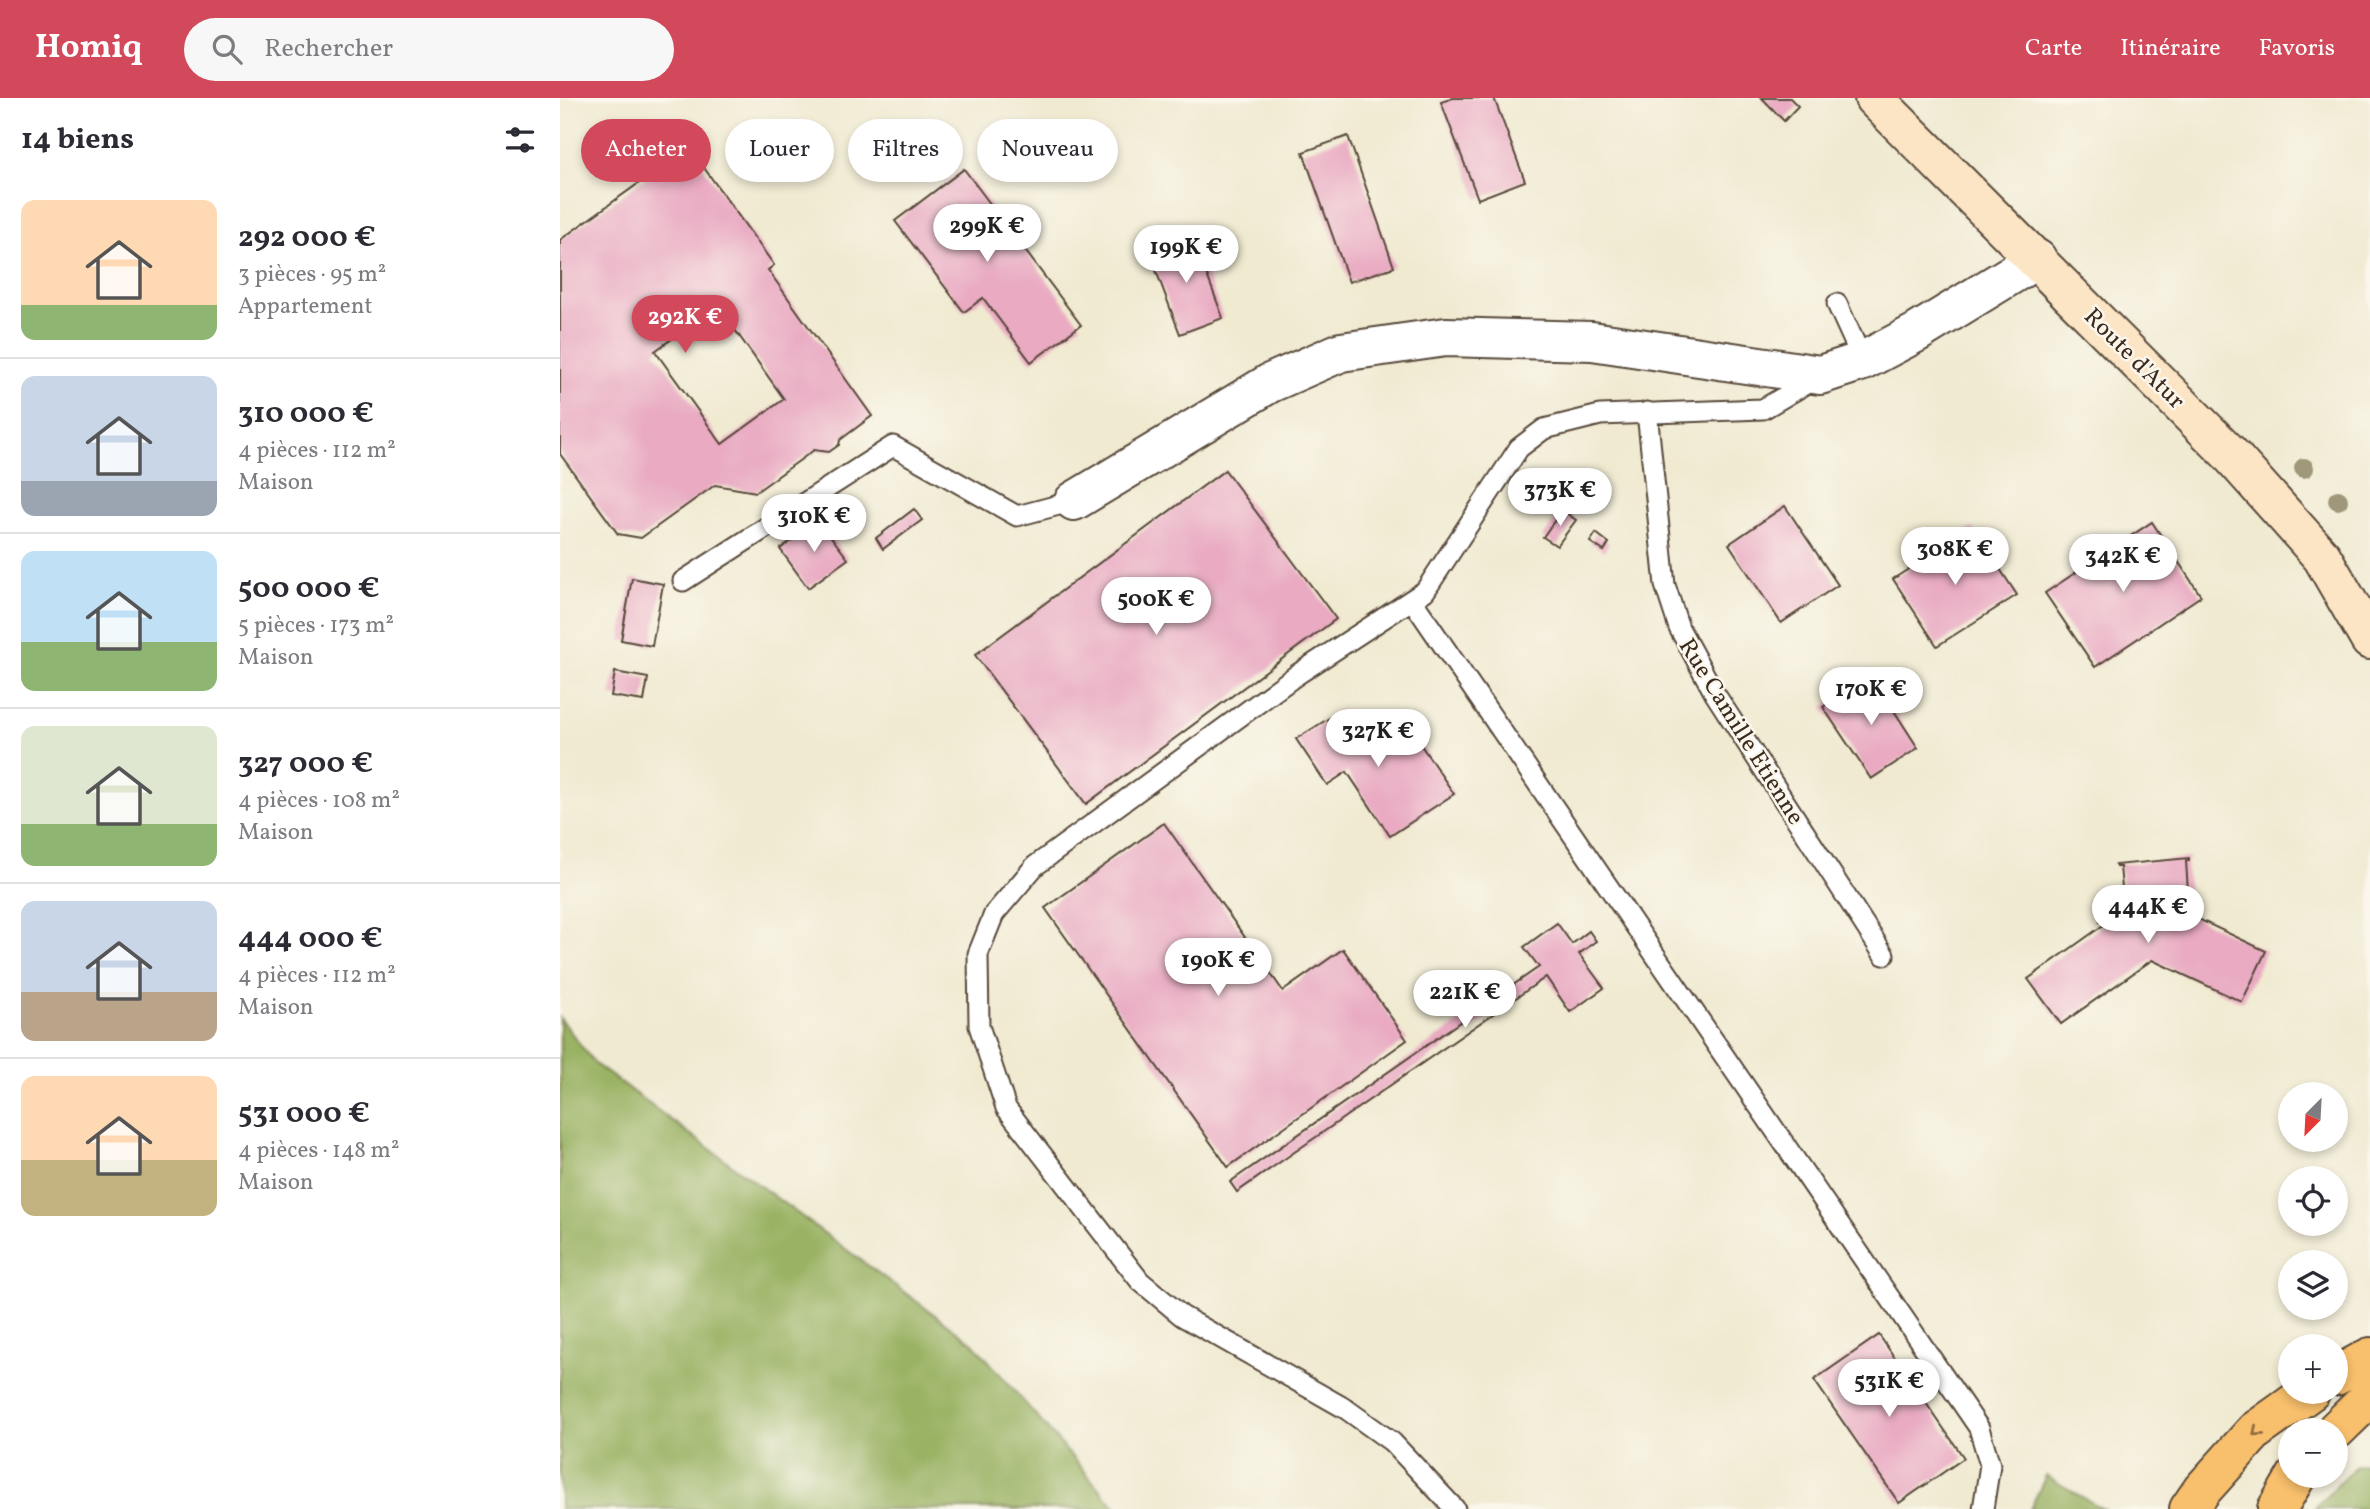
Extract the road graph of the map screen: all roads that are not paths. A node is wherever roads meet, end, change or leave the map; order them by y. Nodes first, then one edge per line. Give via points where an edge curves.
1 (1874, 98) edge
2 (2037, 258) junction
3 (1837, 304) dead end
4 (1863, 361) junction
5 (1820, 375) junction
6 (1647, 412) junction
7 (1074, 501) joint
8 (683, 581) dead end
9 (1412, 600) junction
10 (2370, 640) edge
11 (1884, 955) dead end
12 (2370, 1357) edge
13 (2348, 1369) edge
14 (2370, 1397) edge
15 (2293, 1404) edge
16 (2348, 1418) edge
17 (2289, 1488) edge
18 (1454, 1509) edge
19 (1983, 1509) edge
20 (2189, 1509) edge
21 (2277, 1509) edge

1 - 2 street, Route d'Atur
2 - 4 street
2 - 10 street, Route d'Atur via 2229,453 2322,557
3 - 4 lane
4 - 5 street
5 - 6 lane via 1763,409
5 - 7 street via 1592,341 1446,337 1341,352 1270,383
6 - 9 lane via 1600,415 1544,429 1520,448 1425,591
6 - 11 lane, Rue Camille Etienne via 1665,585 1679,628 1715,694
7 - 8 lane via 1017,516 893,446
9 - 18 lane via 1298,674 1035,866 994,914 978,954 979,1026 1006,1108 1140,1281 1182,1316 1346,1409 1392,1442
9 - 19 lane via 1979,1428 1990,1465
12 - 13 main road
14 - 16 main road
15 -> 20 main road via 2255,1431
17 - 21 main road

